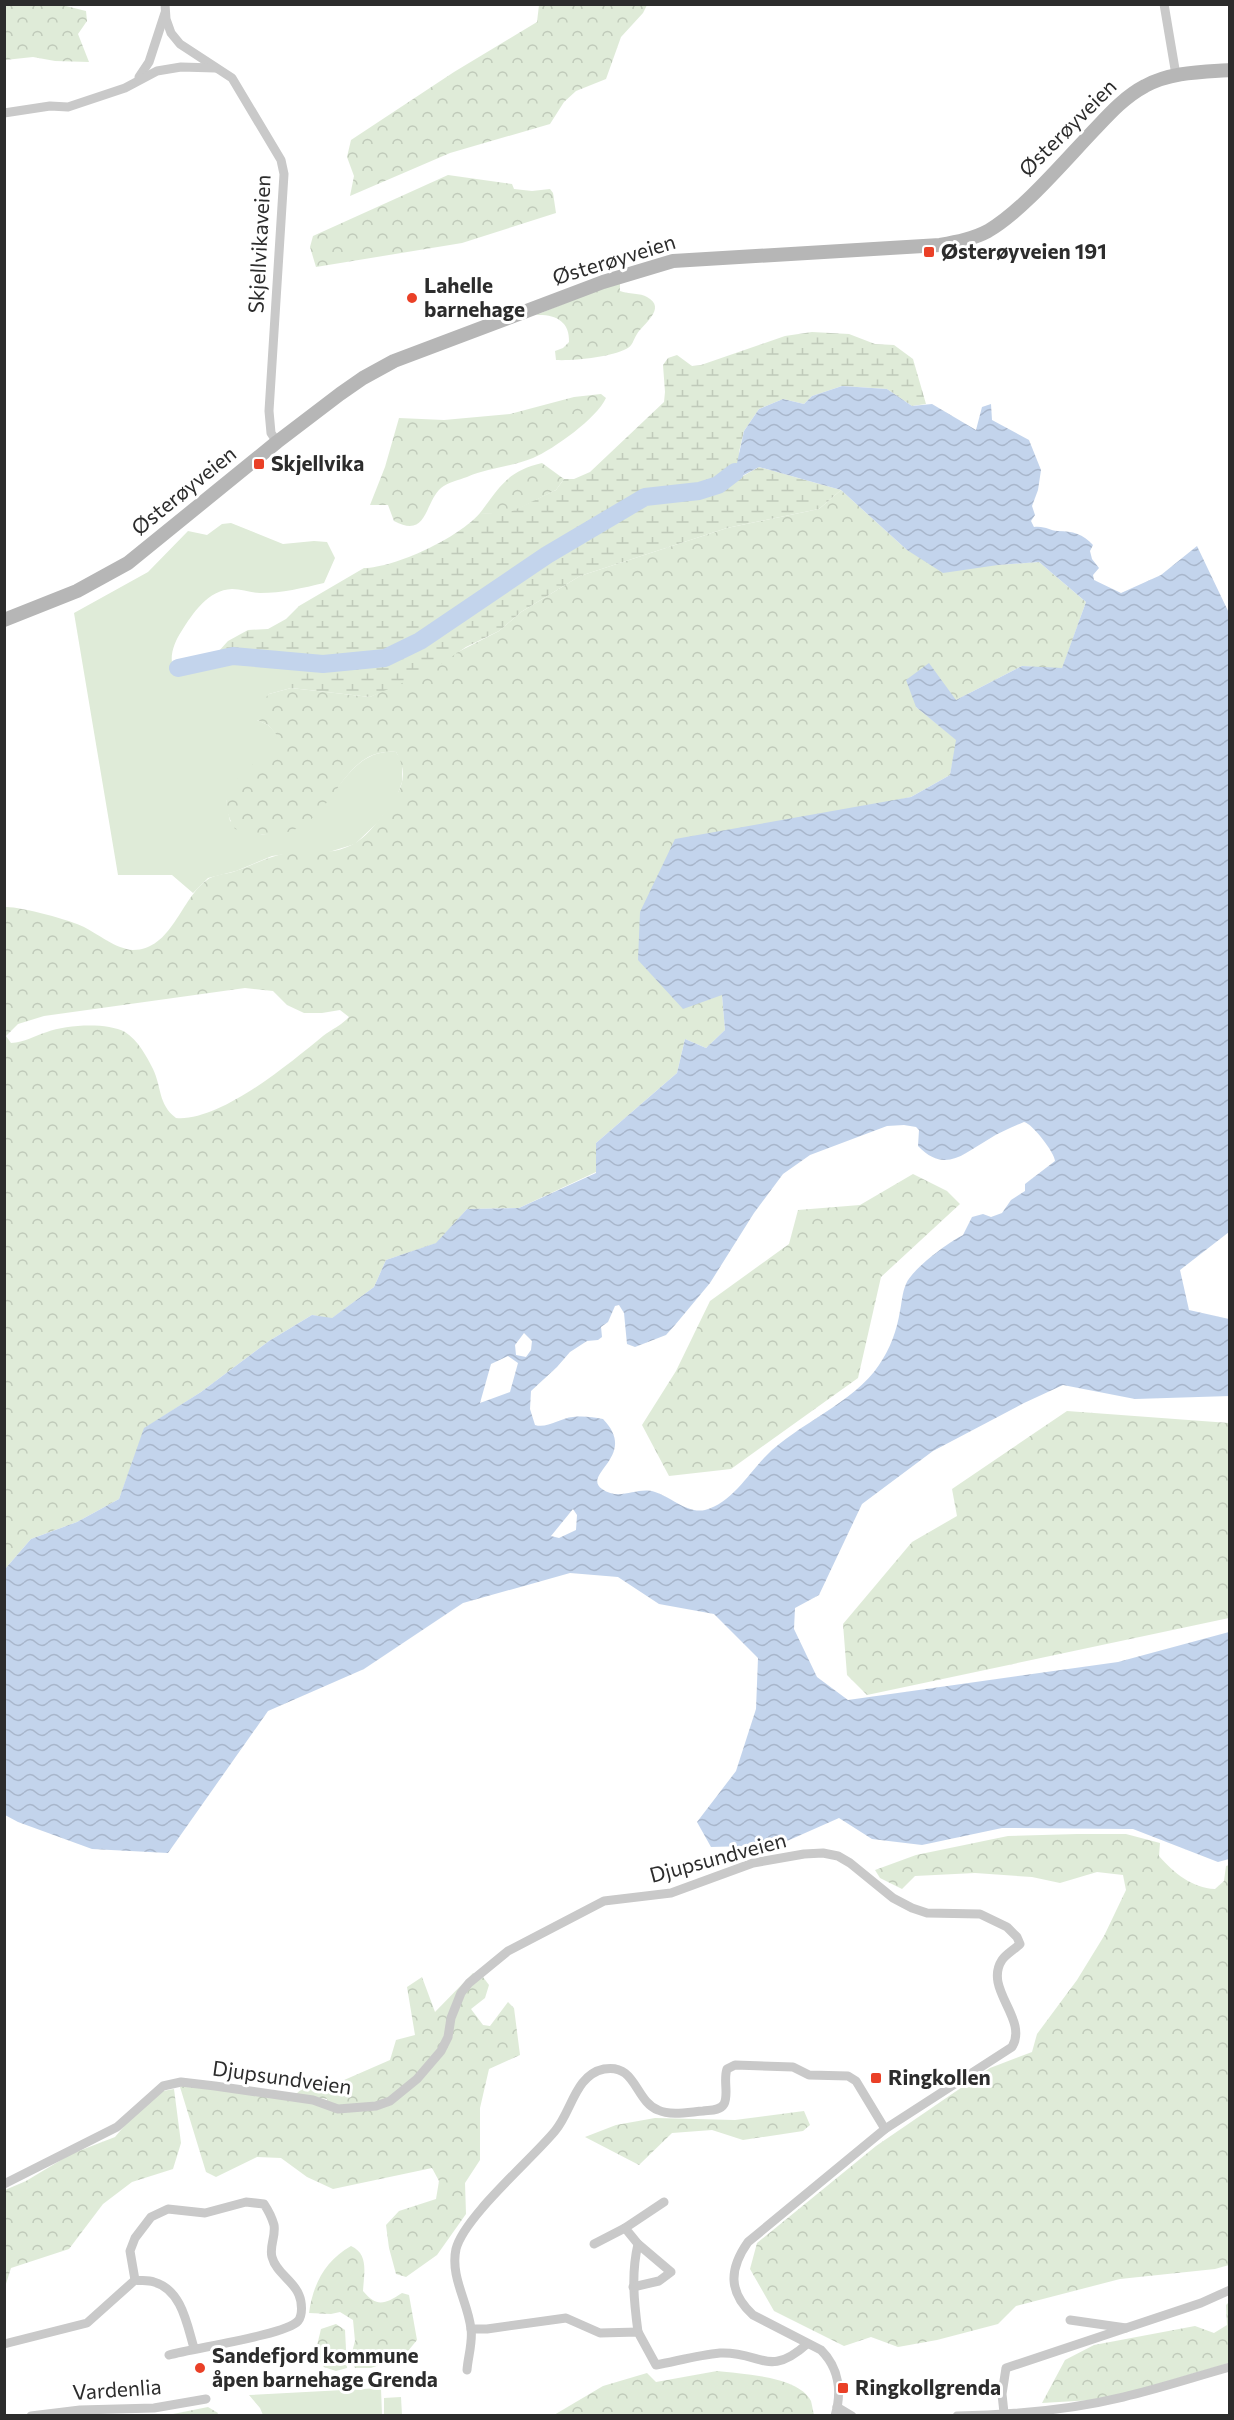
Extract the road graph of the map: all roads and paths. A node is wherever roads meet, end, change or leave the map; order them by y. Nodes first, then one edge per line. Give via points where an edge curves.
1 (1164, 4) edge
2 (165, 8) edge
3 (216, 68) junction
4 (1230, 70) edge
5 (1176, 75) junction
6 (138, 79) junction
7 (4, 113) edge
8 (277, 442) junction
9 (4, 620) edge
10 (885, 2128) junction
11 (4, 2184) edge
12 (664, 2202) dead end
13 (625, 2228) junction
14 (594, 2244) dead end
15 (638, 2244) junction
16 (135, 2280) junction
17 (633, 2287) junction
18 (1230, 2290) edge
19 (1070, 2320) dead end
20 (1126, 2328) junction
21 (471, 2329) junction
22 (638, 2332) junction
23 (4, 2344) edge
24 (807, 2344) junction
25 (194, 2348) junction
26 (169, 2355) dead end
27 (1230, 2367) edge
28 (467, 2370) dead end
29 (206, 2399) dead end
30 (836, 2411) edge
31 (1004, 2413) junction
32 (31, 2415) edge
33 (852, 2415) edge
34 (957, 2415) edge

1 - 5 street
2 - 3 street, Skjellvikaveien via 171,33 180,44
2 - 6 street, Skjellvikaveien via 150,62
3 - 6 street via 169,68
3 - 8 street, Skjellvikaveien via 232,78 275,148 284,174 269,411 271,433
4 - 5 main road, Østerøyveien
5 - 8 main road, Østerøyveien via 1146,85 1126,98 1017,208 973,238 921,247 693,258 648,267 394,361 356,382
6 - 7 street via 125,88 68,107
8 - 9 main road, Østerøyveien via 128,563 77,591
10 - 11 street, Djupsundveien via 1012,2047 1013,2015 1002,1996 999,1969 1002,1959 1020,1944 1006,1927 980,1914 927,1913 912,1908 838,1856 804,1854 753,1863 671,1893 604,1901 508,1951 461,1993 441,2051 417,2079 390,2101 339,2109 313,2100 181,2082 163,2086 117,2127
10 - 21 street via 856,2081 848,2076 809,2075 793,2067 735,2065 727,2069 724,2077 723,2107 675,2113 650,2106 625,2073 614,2068 594,2072 583,2081 556,2130 484,2207 457,2247 459,2289
10 - 24 street via 748,2242 737,2257 734,2285 745,2308
12 - 13 street
13 - 14 street
13 - 15 street
15 - 17 street
15 - 17 street via 671,2272 659,2281
16 - 23 street via 87,2323
16 - 25 street via 154,2282 174,2294 185,2315
16 - 25 street, Vardenlia via 130,2251 151,2217 168,2209 206,2213 246,2202 264,2204 274,2226 272,2258 299,2293 300,2319 266,2335
17 - 22 street
18 - 20 street
19 - 20 street
20 - 31 street via 1006,2368
21 - 22 street via 566,2318 600,2333
21 - 28 street
22 - 24 street via 656,2365 720,2353 779,2362 792,2358
24 - 30 street via 821,2350 834,2367 839,2394
25 - 26 street, Vardenlia
27 - 31 street via 1122,2397
29 - 32 street, Vardenlia via 154,2408
30 - 33 street
31 - 34 street

